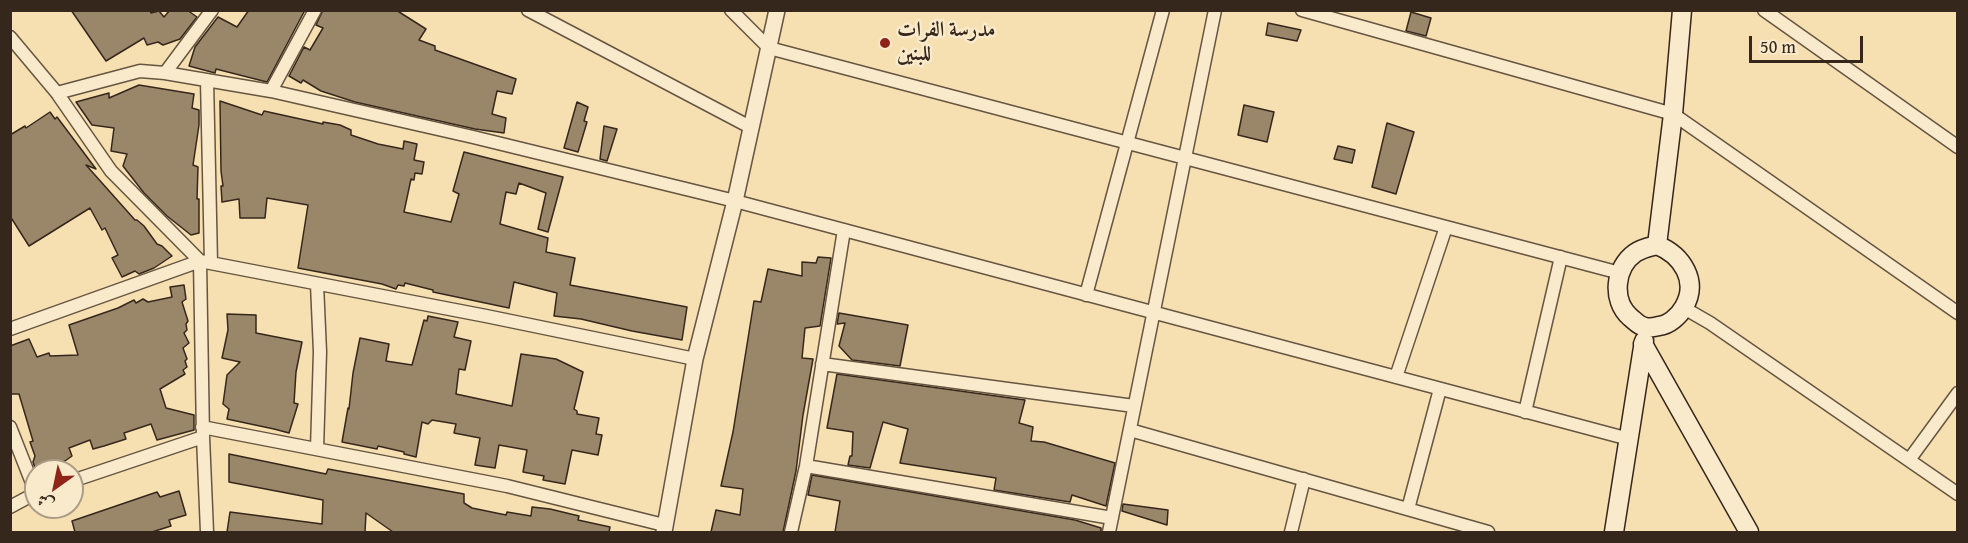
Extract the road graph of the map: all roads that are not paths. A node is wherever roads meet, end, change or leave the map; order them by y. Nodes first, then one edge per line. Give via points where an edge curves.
1 (212, 10) edge
2 (315, 10) edge
3 (528, 10) edge
4 (731, 10) edge
5 (777, 10) edge
6 (1162, 10) edge
7 (1215, 10) edge
8 (1302, 10) edge
9 (1682, 10) edge
10 (1764, 10) edge
11 (10, 37) edge
12 (769, 48) junction
13 (165, 73) junction
14 (207, 80) junction
15 (271, 91) junction
16 (57, 93) junction
17 (1673, 114) junction
18 (752, 128) junction
19 (1127, 143) junction
20 (1958, 147) edge
21 (1185, 158) junction
22 (735, 201) junction
23 (1446, 227) junction
24 (844, 230) junction
25 (1657, 245) junction
26 (1561, 257) junction
27 (206, 262) junction
28 (1620, 273) junction
29 (317, 284) junction
30 (1086, 295) junction
31 (1684, 308) junction
32 (1958, 312) edge
33 (1154, 313) junction
34 (10, 329) edge
35 (1645, 336) junction
36 (695, 359) junction
37 (822, 364) junction
38 (1396, 377) junction
39 (1440, 389) junction
40 (1958, 393) edge
41 (1134, 406) junction
42 (1525, 412) junction
43 (10, 428) edge
44 (1130, 430) junction
45 (202, 432) junction
46 (1629, 439) junction
47 (317, 449) junction
48 (1909, 460) junction
49 (24, 463) edge
50 (806, 466) junction
51 (84, 476) edge
52 (1304, 479) junction
53 (1958, 494) edge
54 (24, 499) edge
55 (10, 507) edge
56 (1408, 509) junction
57 (1112, 518) junction
58 (664, 529) edge
59 (207, 532) edge
60 (791, 532) edge
61 (1109, 532) edge
62 (1291, 532) edge
63 (1488, 532) edge
64 (1614, 532) edge
65 (1749, 532) edge

1 - 13 street
2 - 15 street
3 - 18 street
4 - 12 street
5 - 12 street
6 - 19 street
7 - 21 street
8 - 17 street
9 - 17 main road
10 - 20 street
11 - 16 street
12 - 18 street
12 - 19 street
13 - 14 street
13 - 16 street via 140,71
14 - 15 street
14 - 27 street
15 - 22 street
16 - 27 street via 111,171
17 - 25 main road
17 - 32 street
18 - 22 street
19 - 21 street
19 - 30 street
21 - 23 street
21 - 33 street
22 - 24 street
22 - 36 street
23 - 26 street
23 - 38 street
24 - 30 street
24 - 37 street
25 - 28 main road via 1634,254
25 - 31 main road via 1669,250 1686,270 1690,283
26 - 28 street
26 - 42 street
27 - 29 street
27 - 34 street
27 - 45 street
28 - 35 main road via 1619,301
29 - 36 street
29 - 47 street
30 - 33 street
31 - 35 main road
31 - 48 street
33 - 38 street
33 - 41 street
35 - 46 main road
35 - 65 main road
36 - 58 street
37 - 41 street
37 - 50 street
38 - 39 street
39 - 42 street
39 - 56 street
40 - 48 street
41 - 44 street
42 - 46 street
43 - 49 street
44 - 52 street
44 - 57 street
45 - 47 street
45 - 51 street
45 - 59 street
46 - 64 main road
47 - 58 street via 511,487
48 - 53 street
50 - 57 street
50 - 60 street
52 - 56 street
52 - 62 street
54 - 55 street
56 - 63 street
57 - 61 street

